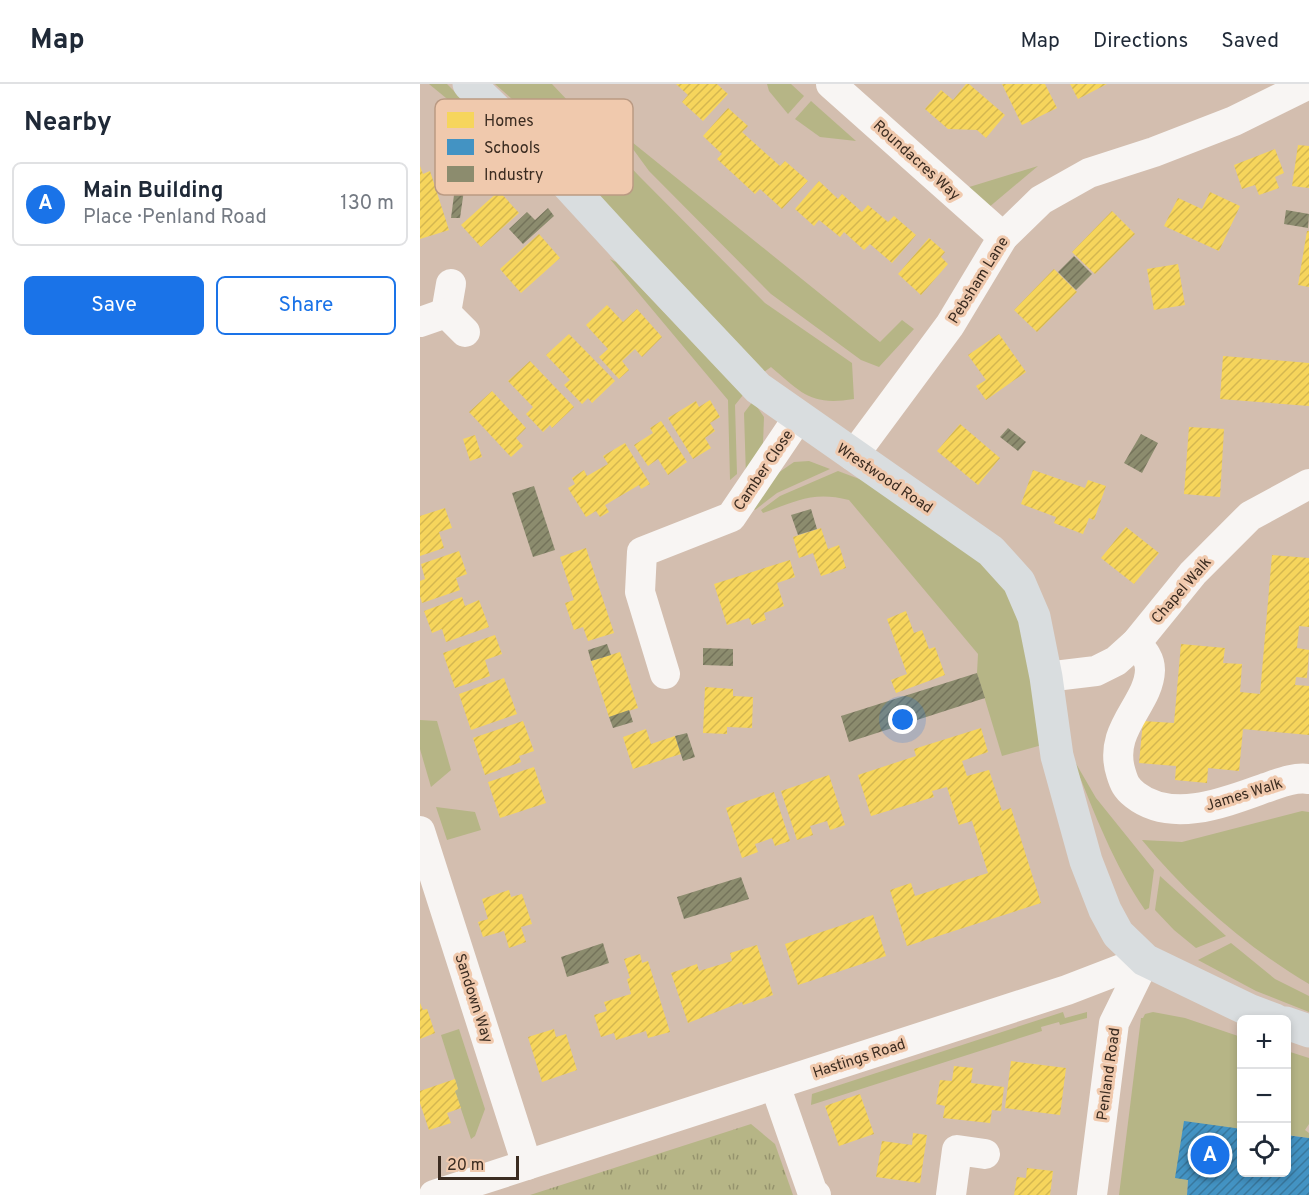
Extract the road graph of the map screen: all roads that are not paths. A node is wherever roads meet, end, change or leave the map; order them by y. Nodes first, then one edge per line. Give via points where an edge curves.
1 (469, 84) edge
2 (831, 84) edge
3 (1309, 84) edge
4 (485, 99) edge
5 (577, 195) edge
6 (1002, 237) junction
7 (798, 418) junction
8 (853, 456) junction
9 (1309, 484) edge
10 (1136, 643) junction
11 (665, 674) dead end
12 (1046, 677) junction
13 (1309, 779) edge
14 (420, 831) edge
15 (1145, 960) junction
16 (1262, 1015) edge
17 (1291, 1024) edge
18 (1309, 1031) edge
19 (775, 1085) junction
20 (985, 1154) dead end
21 (527, 1165) junction
22 (434, 1195) edge
23 (816, 1195) edge
24 (951, 1195) edge
25 (1092, 1195) edge

1 - 4 main road, Wrestwood Road
2 - 6 street, Roundacres Way
3 - 6 street, Pebsham Lane via 1234,121 1089,173 1041,200
5 - 7 main road, Wrestwood Road via 758,388
6 - 8 street, Pebsham Lane via 950,326
7 - 8 main road, Wrestwood Road
7 - 11 street, Camber Close via 731,517 642,552 640,592
8 - 12 main road, Wrestwood Road via 991,551 1018,582 1034,617
9 - 10 street, Chapel Walk via 1250,516 1193,573
10 - 12 street, Chapel Walk via 1116,661 1096,671
10 - 13 street, James Walk via 1147,656 1150,669 1148,682 1119,743 1119,767 1126,789 1147,804 1199,808 1296,778
12 - 15 main road, Wrestwood Road via 1057,756 1086,861 1118,933
14 - 21 street, Sandown Way
15 - 16 main road
15 - 19 street, Hastings Road via 1067,990
15 - 25 street, Penland Road via 1114,1023
17 - 18 main road
19 - 21 street, Hastings Road
19 - 23 street
20 - 24 street via 957,1150
21 - 22 street, Hastings Road

